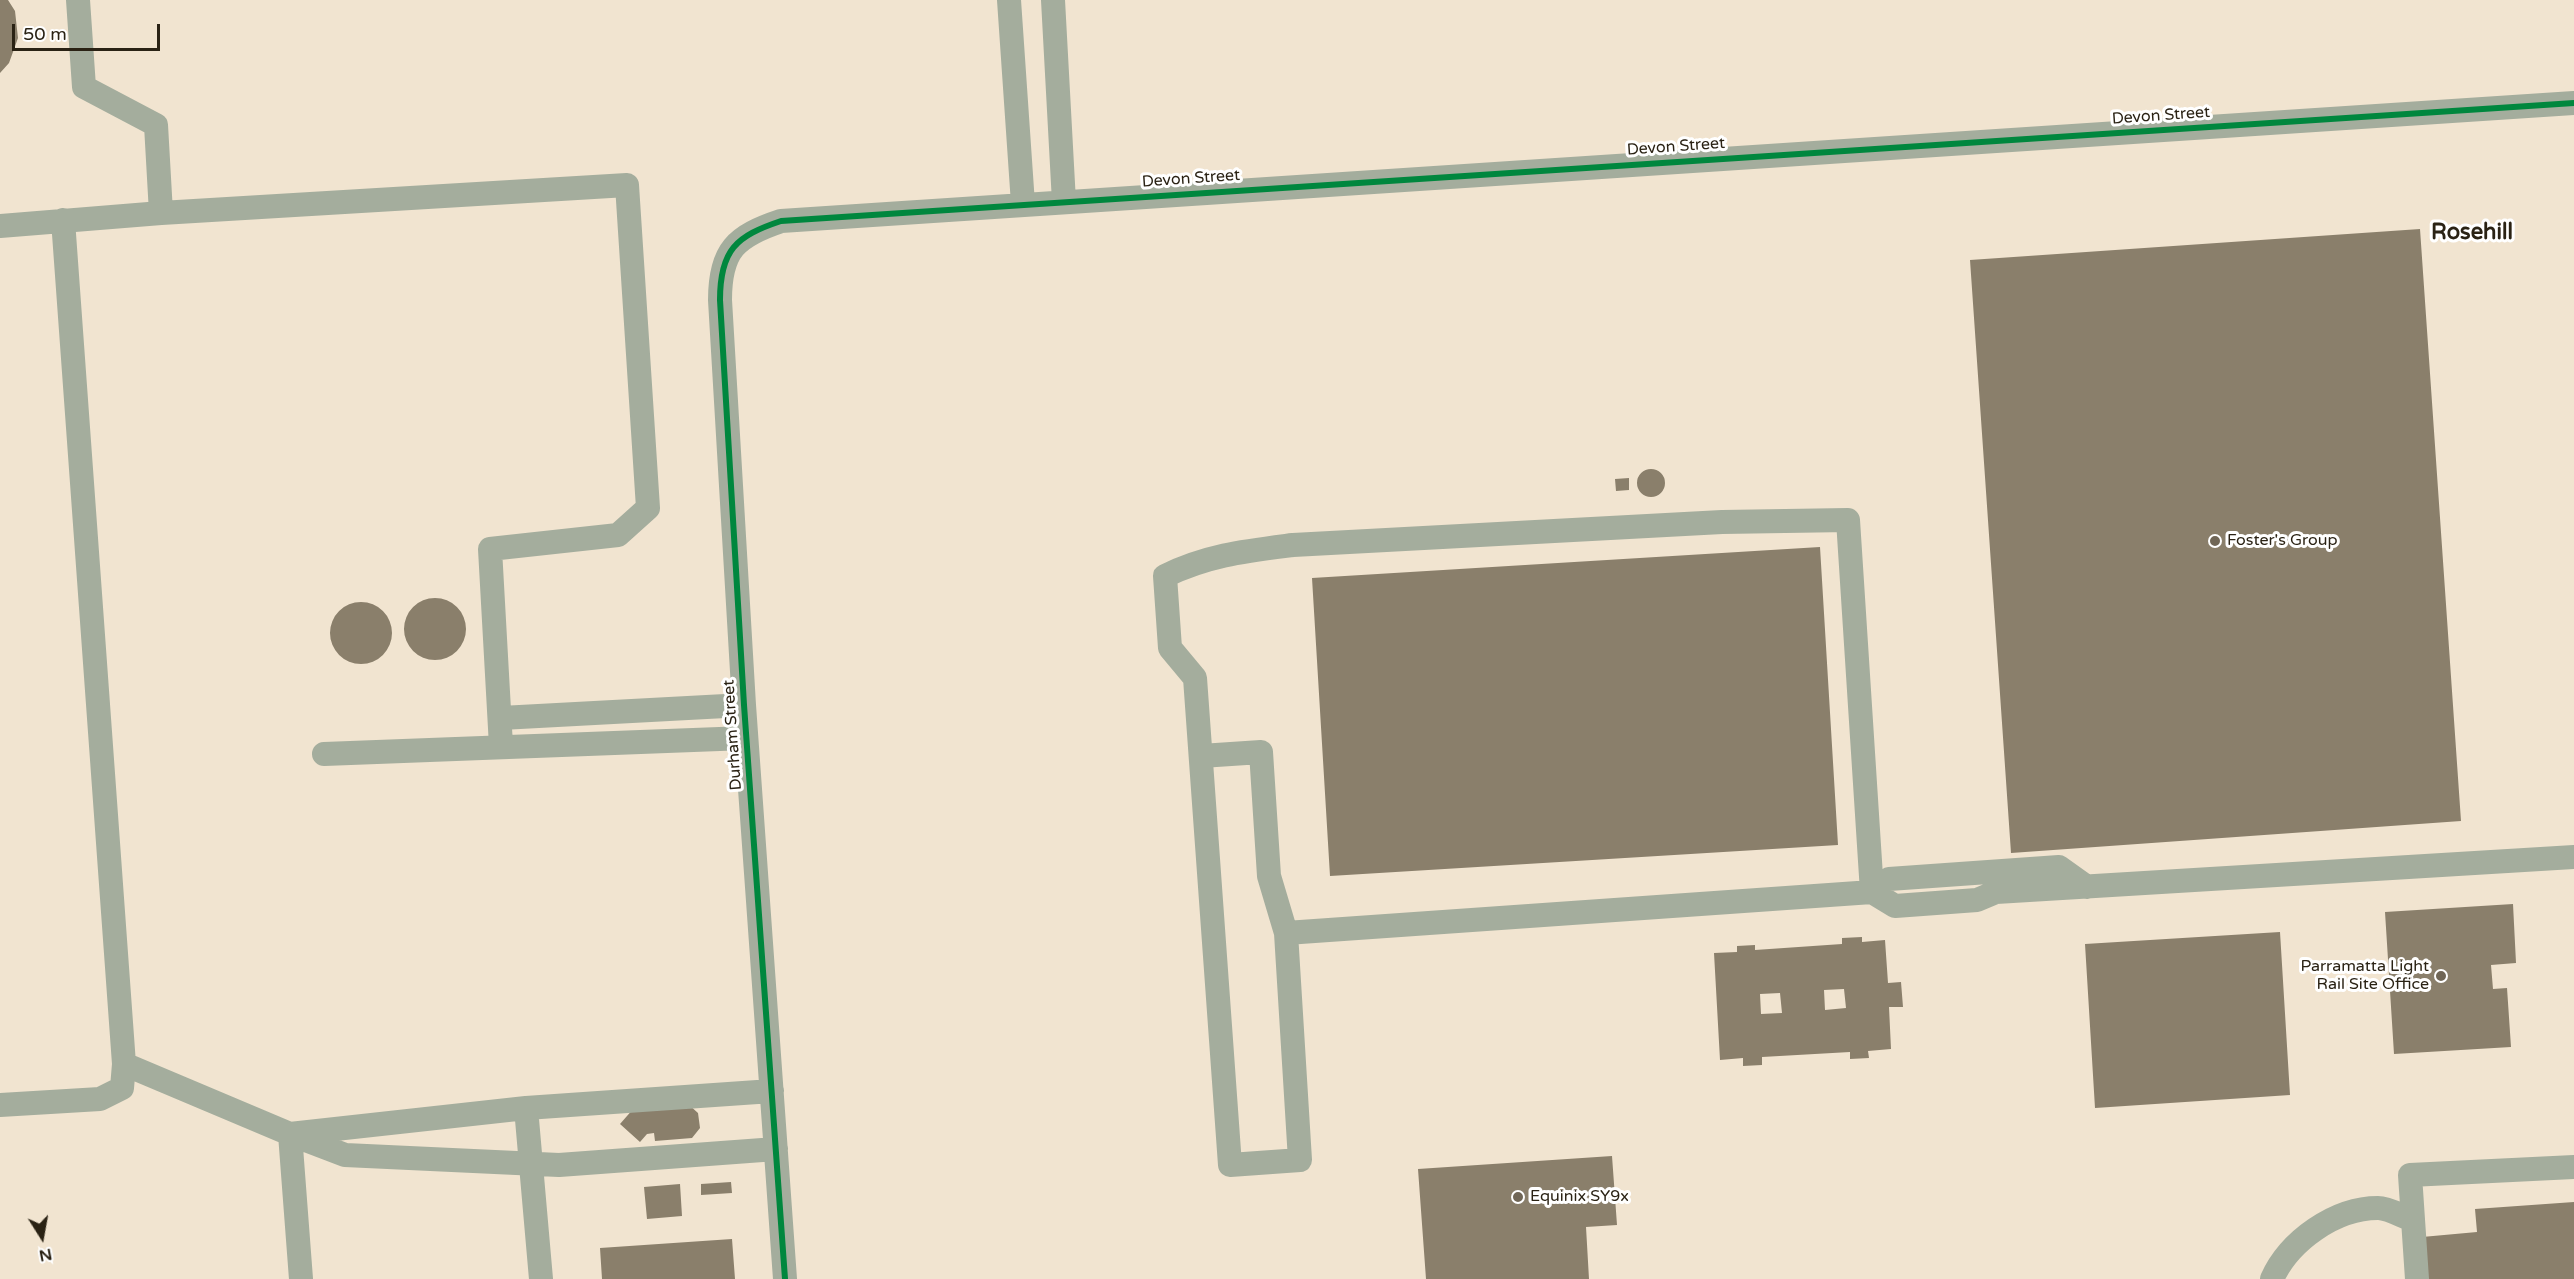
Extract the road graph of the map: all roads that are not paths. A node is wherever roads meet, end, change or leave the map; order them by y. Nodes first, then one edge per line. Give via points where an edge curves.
1 (78, 0) edge
2 (1010, 0) edge
3 (1053, 0) edge
4 (2574, 103) edge
5 (1064, 201) junction
6 (1023, 204) junction
7 (161, 213) junction
8 (63, 220) junction
9 (781, 221) joint
10 (0, 226) edge
11 (744, 705) junction
12 (501, 718) junction
13 (746, 738) junction
14 (501, 746) junction
15 (324, 754) dead end
16 (1201, 756) junction
17 (2574, 857) edge
18 (2087, 887) junction
19 (1872, 892) junction
20 (1286, 933) junction
21 (124, 1064) junction
22 (772, 1091) junction
23 (0, 1105) edge
24 (526, 1108) junction
25 (290, 1134) junction
26 (776, 1149) junction
27 (531, 1164) junction
28 (2574, 1167) edge
29 (2413, 1221) junction
30 (301, 1279) edge
31 (541, 1279) edge
32 (784, 1279) edge
33 (2272, 1279) edge
34 (2417, 1279) edge

1 - 7 street via 84,87 156,125
2 - 6 street
3 - 5 street
4 - 5 street, Devon Street
5 - 6 street, Devon Street
6 - 9 street, Devon Street
7 - 8 street
7 - 12 street via 627,184 648,508 618,535 490,549
8 - 10 street
8 - 21 street
9 - 11 street, Durham Street via 755,230 732,248 720,272
11 - 12 street
11 - 13 street, Durham Street
12 - 14 street
13 - 14 street
13 - 22 street, Durham Street
14 - 15 street
16 - 19 street via 1195,678 1170,648 1165,576 1196,561 1293,545 1722,522 1848,520
16 - 20 street via 1261,752 1269,876
16 - 20 street via 1230,1165 1300,1160
17 - 18 street
18 - 19 street via 1996,892 1977,900 1895,906
18 - 19 street via 2059,867 1889,879
19 - 20 street
21 - 23 street via 122,1088 100,1099
21 - 25 street
22 - 24 street
22 - 26 street, Durham Street
24 - 25 street
24 - 27 street
25 - 27 street via 345,1155
25 - 30 street
26 - 27 street
26 - 32 street, Durham Street
27 - 31 street
28 - 29 street via 2410,1175
29 - 33 street via 2379,1208 2343,1215 2302,1238 2279,1263
29 - 34 street

